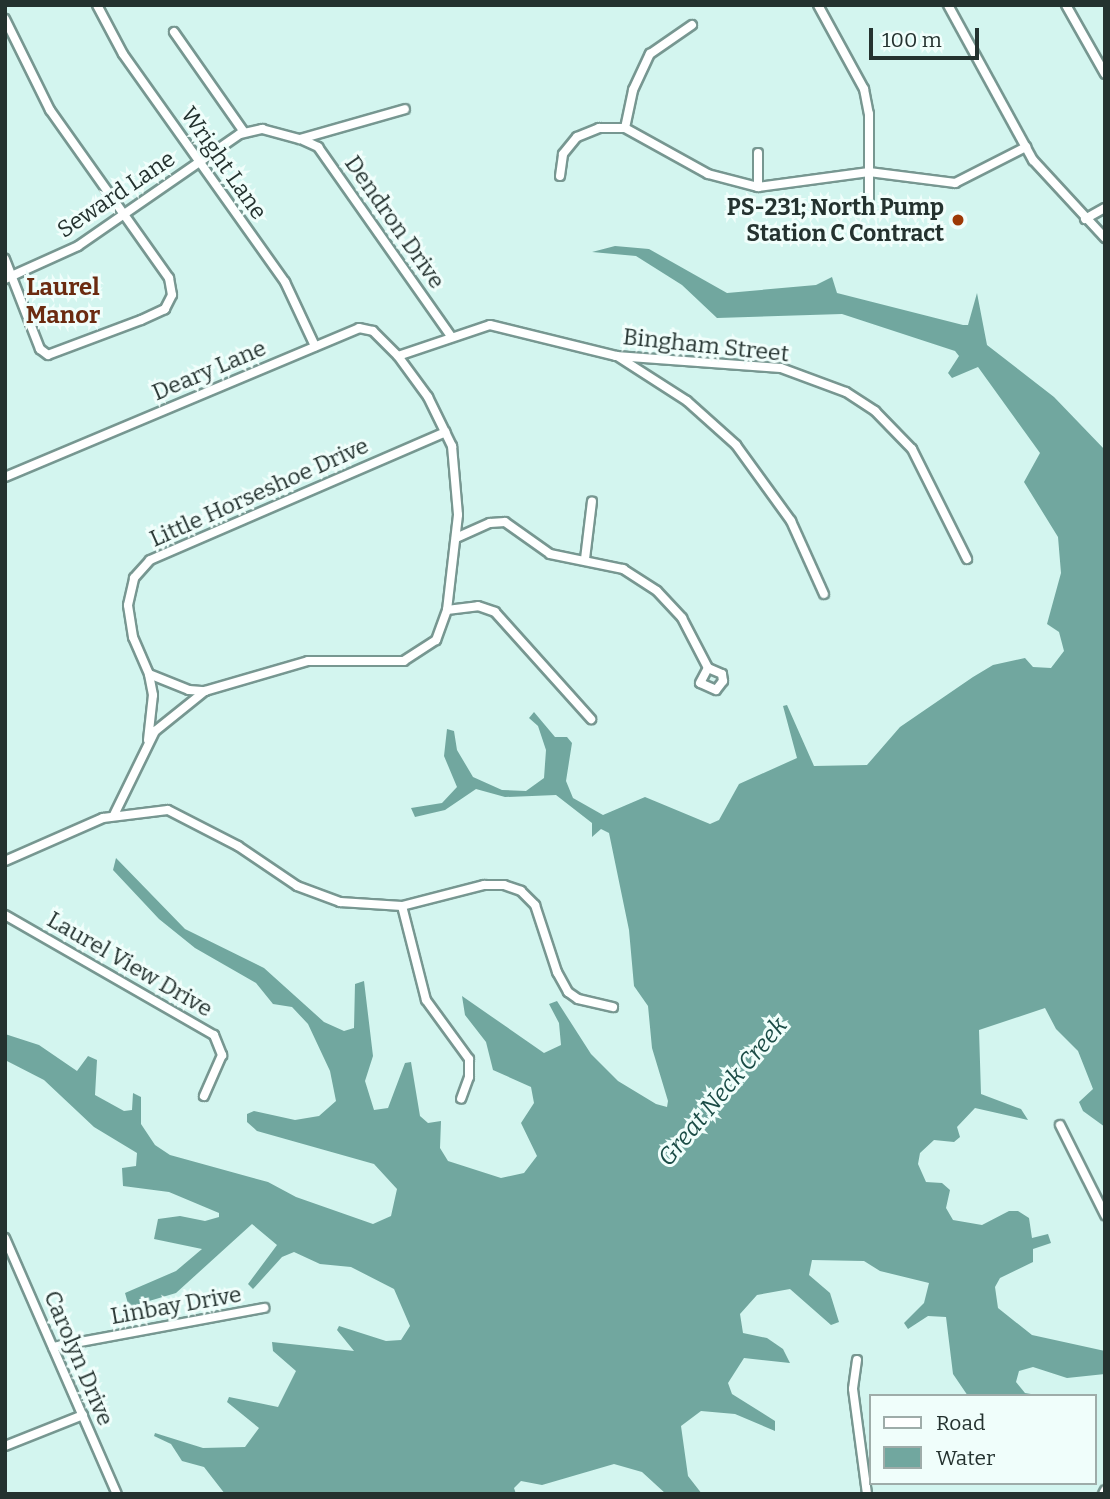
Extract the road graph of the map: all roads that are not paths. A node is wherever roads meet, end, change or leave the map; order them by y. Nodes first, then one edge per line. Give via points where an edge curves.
1 (97, 5) edge
2 (818, 5) edge
3 (948, 5) edge
4 (1066, 5) edge
5 (5, 19) edge
6 (692, 25) dead end
7 (174, 32) dead end
8 (1105, 74) edge
9 (405, 108) dead end
10 (625, 128) junction
11 (244, 132) junction
12 (300, 139) junction
13 (1026, 147) junction
14 (758, 153) dead end
15 (199, 161) junction
16 (869, 172) junction
17 (560, 176) dead end
18 (758, 187) junction
19 (869, 206) dead end
20 (1105, 208) edge
21 (125, 214) junction
22 (1086, 219) junction
23 (1105, 238) edge
24 (5, 259) edge
25 (9, 278) edge
26 (451, 336) junction
27 (315, 346) junction
28 (398, 356) junction
29 (617, 356) junction
30 (446, 432) junction
31 (5, 477) edge
32 (592, 501) dead end
33 (456, 538) junction
34 (585, 559) junction
35 (967, 559) dead end
36 (824, 594) dead end
37 (447, 610) junction
38 (708, 668) dead end
39 (149, 674) junction
40 (205, 691) junction
41 (591, 719) dead end
42 (148, 743) junction
43 (114, 816) junction
44 (5, 861) edge
45 (402, 906) junction
46 (5, 915) edge
47 (613, 1007) dead end
48 (204, 1096) dead end
49 (461, 1099) dead end
50 (1060, 1125) dead end
51 (1105, 1215) edge
52 (5, 1238) edge
53 (264, 1308) dead end
54 (53, 1347) junction
55 (857, 1360) dead end
56 (83, 1415) junction
57 (5, 1446) edge
58 (117, 1494) edge
59 (867, 1494) edge

1 - 15 street, Wright Lane via 123,54
2 - 16 street via 864,89
3 - 13 street
4 - 8 street
5 - 21 street via 50,110
6 - 10 street via 650,54 633,90
7 - 11 street
9 - 12 street
10 - 17 street via 599,128 577,137 563,154
10 - 18 street via 708,174
11 - 12 street via 262,129
11 - 15 street, Seward Lane
12 - 26 street, Dendron Drive via 318,147
13 - 16 street via 955,183
13 - 22 street via 1042,173
14 - 18 street
15 - 21 street, Seward Lane
15 - 27 street, Wright Lane via 285,282
16 - 18 street
16 - 19 street
20 - 22 street
21 - 25 street, Seward Lane via 68,252
21 - 25 street via 172,284 164,309 57,355 43,353
22 - 23 street
24 - 25 street
26 - 28 street, Bingham Street
26 - 29 street, Bingham Street via 490,326
27 - 28 street, Deary Lane via 359,328 373,331
27 - 31 street, Deary Lane
28 - 30 street
29 - 35 street, Bingham Street via 781,368 846,392 875,411 912,449
29 - 36 street via 687,401 736,445 792,521
30 - 33 street via 458,471
30 - 39 street, Little Horseshoe Drive via 150,560 135,578 128,605 133,637
32 - 34 street
33 - 34 street via 490,523 505,522 550,554
33 - 37 street
34 - 38 street via 623,569 657,591 692,633
37 - 40 street via 436,640 412,659 308,661
37 - 41 street via 478,606 495,612
39 - 40 street via 189,690
39 - 42 street, Little Horseshoe Drive via 153,695
40 - 42 street via 163,722
42 - 43 street
43 - 44 street
43 - 45 street via 168,810 238,846 306,891 350,904
45 - 47 street via 484,885 514,887 540,914 556,972 568,992
45 - 49 street via 426,1000 469,1059 469,1077
46 - 48 street, Laurel View Drive via 214,1035 222,1055
50 - 51 street
52 - 54 street, Carolyn Drive
53 - 54 street, Linbay Drive
54 - 56 street, Carolyn Drive
55 - 59 street via 853,1389
56 - 57 street
56 - 58 street, Carolyn Drive

